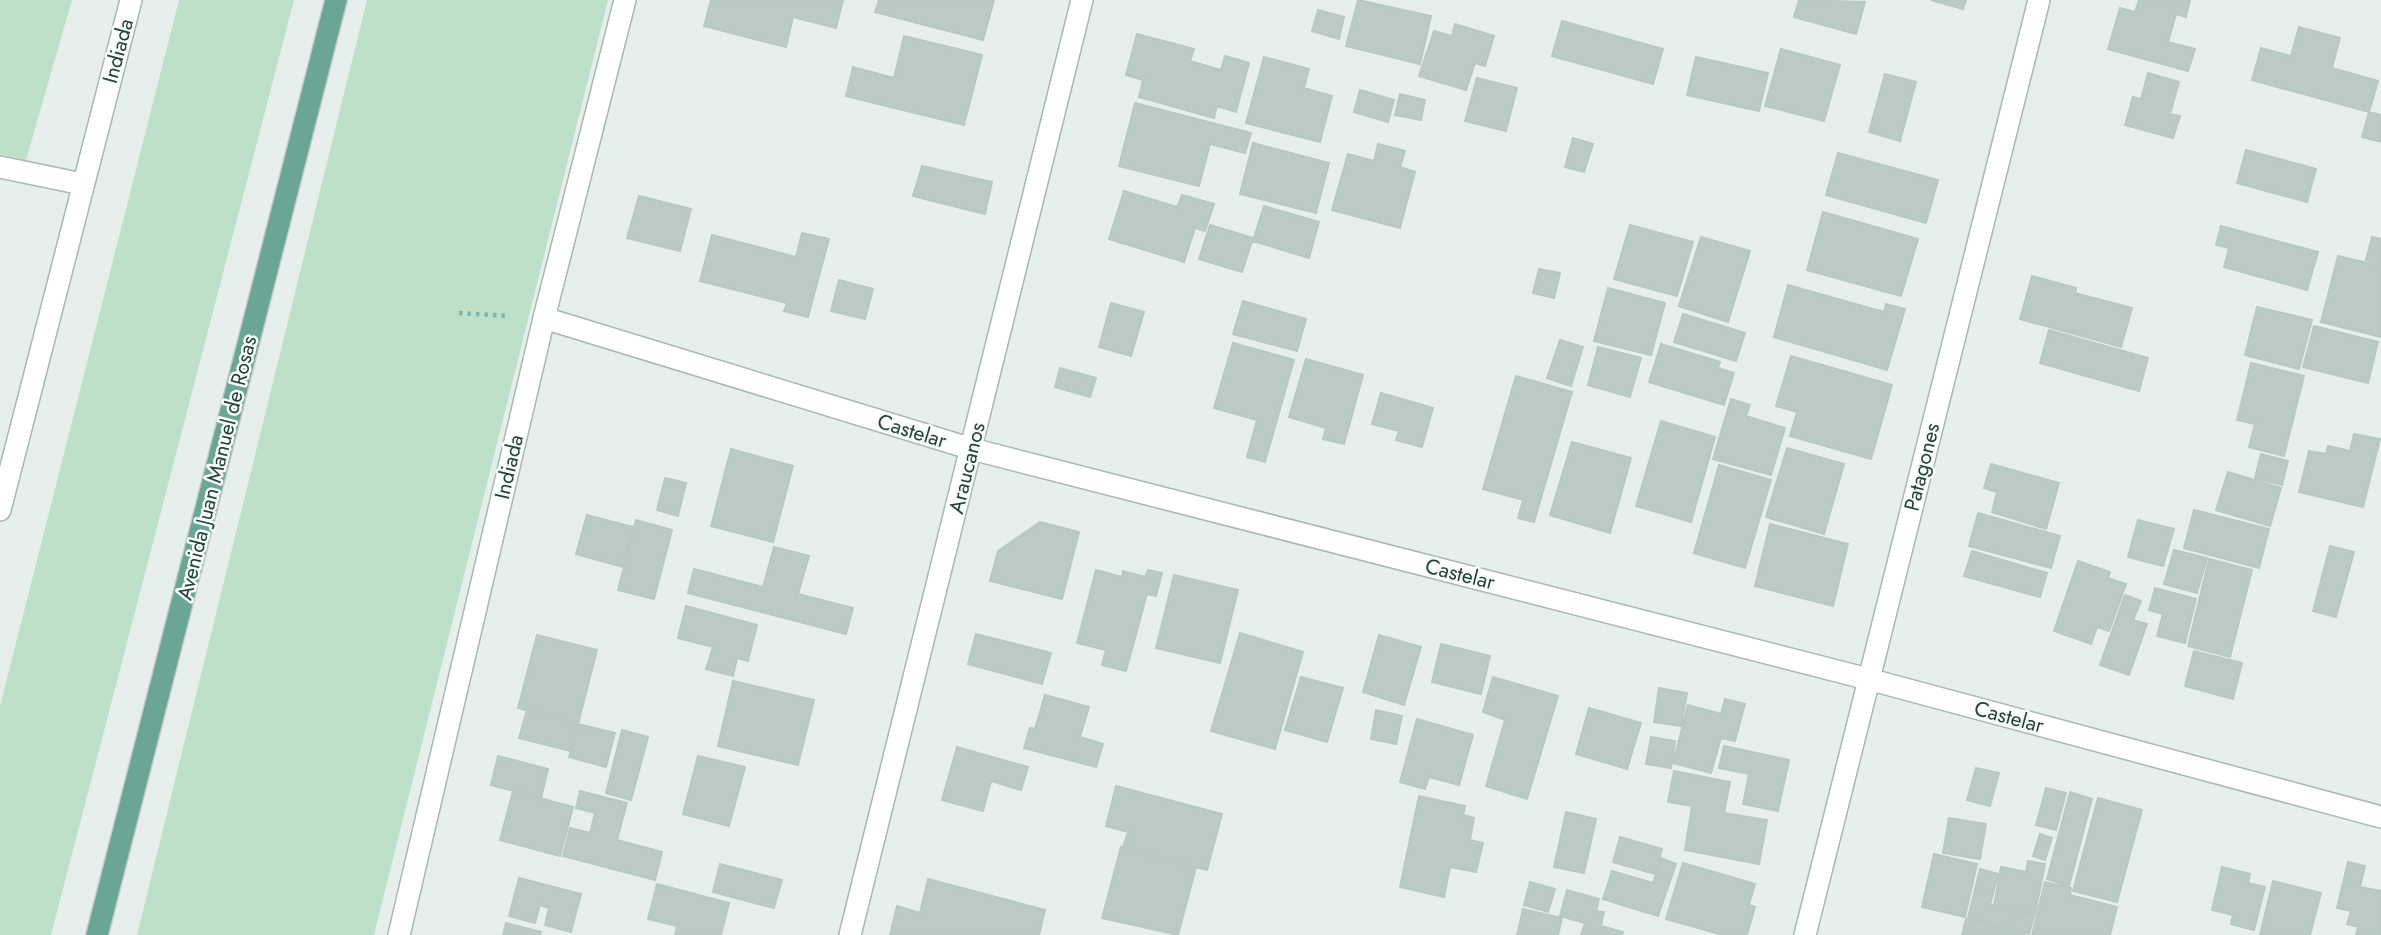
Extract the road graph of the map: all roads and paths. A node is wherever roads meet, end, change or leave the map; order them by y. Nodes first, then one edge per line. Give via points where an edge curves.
1 (131, 0) edge
2 (336, 0) edge
3 (625, 0) edge
4 (1082, 0) edge
5 (2039, 0) edge
6 (0, 167) edge
7 (82, 184) junction
8 (459, 313) dead end
9 (544, 317) junction
10 (972, 449) junction
11 (0, 510) edge
12 (1868, 679) junction
13 (2381, 817) edge
14 (97, 935) edge
15 (399, 935) edge
16 (850, 935) edge
17 (1805, 935) edge

1 - 7 street, Indiada
2 - 14 main road, Avenida Juan Manuel de Rosas
3 - 9 street, Indiada
4 - 10 street, Araucanos
5 - 12 street, Patagones
6 - 7 street
7 - 11 street, Indiada
8 - 9 path
9 - 10 street, Castelar
9 - 15 street, Indiada
10 - 12 street, Castelar
10 - 16 street, Araucanos
12 - 13 street, Castelar
12 - 17 street, Patagones

